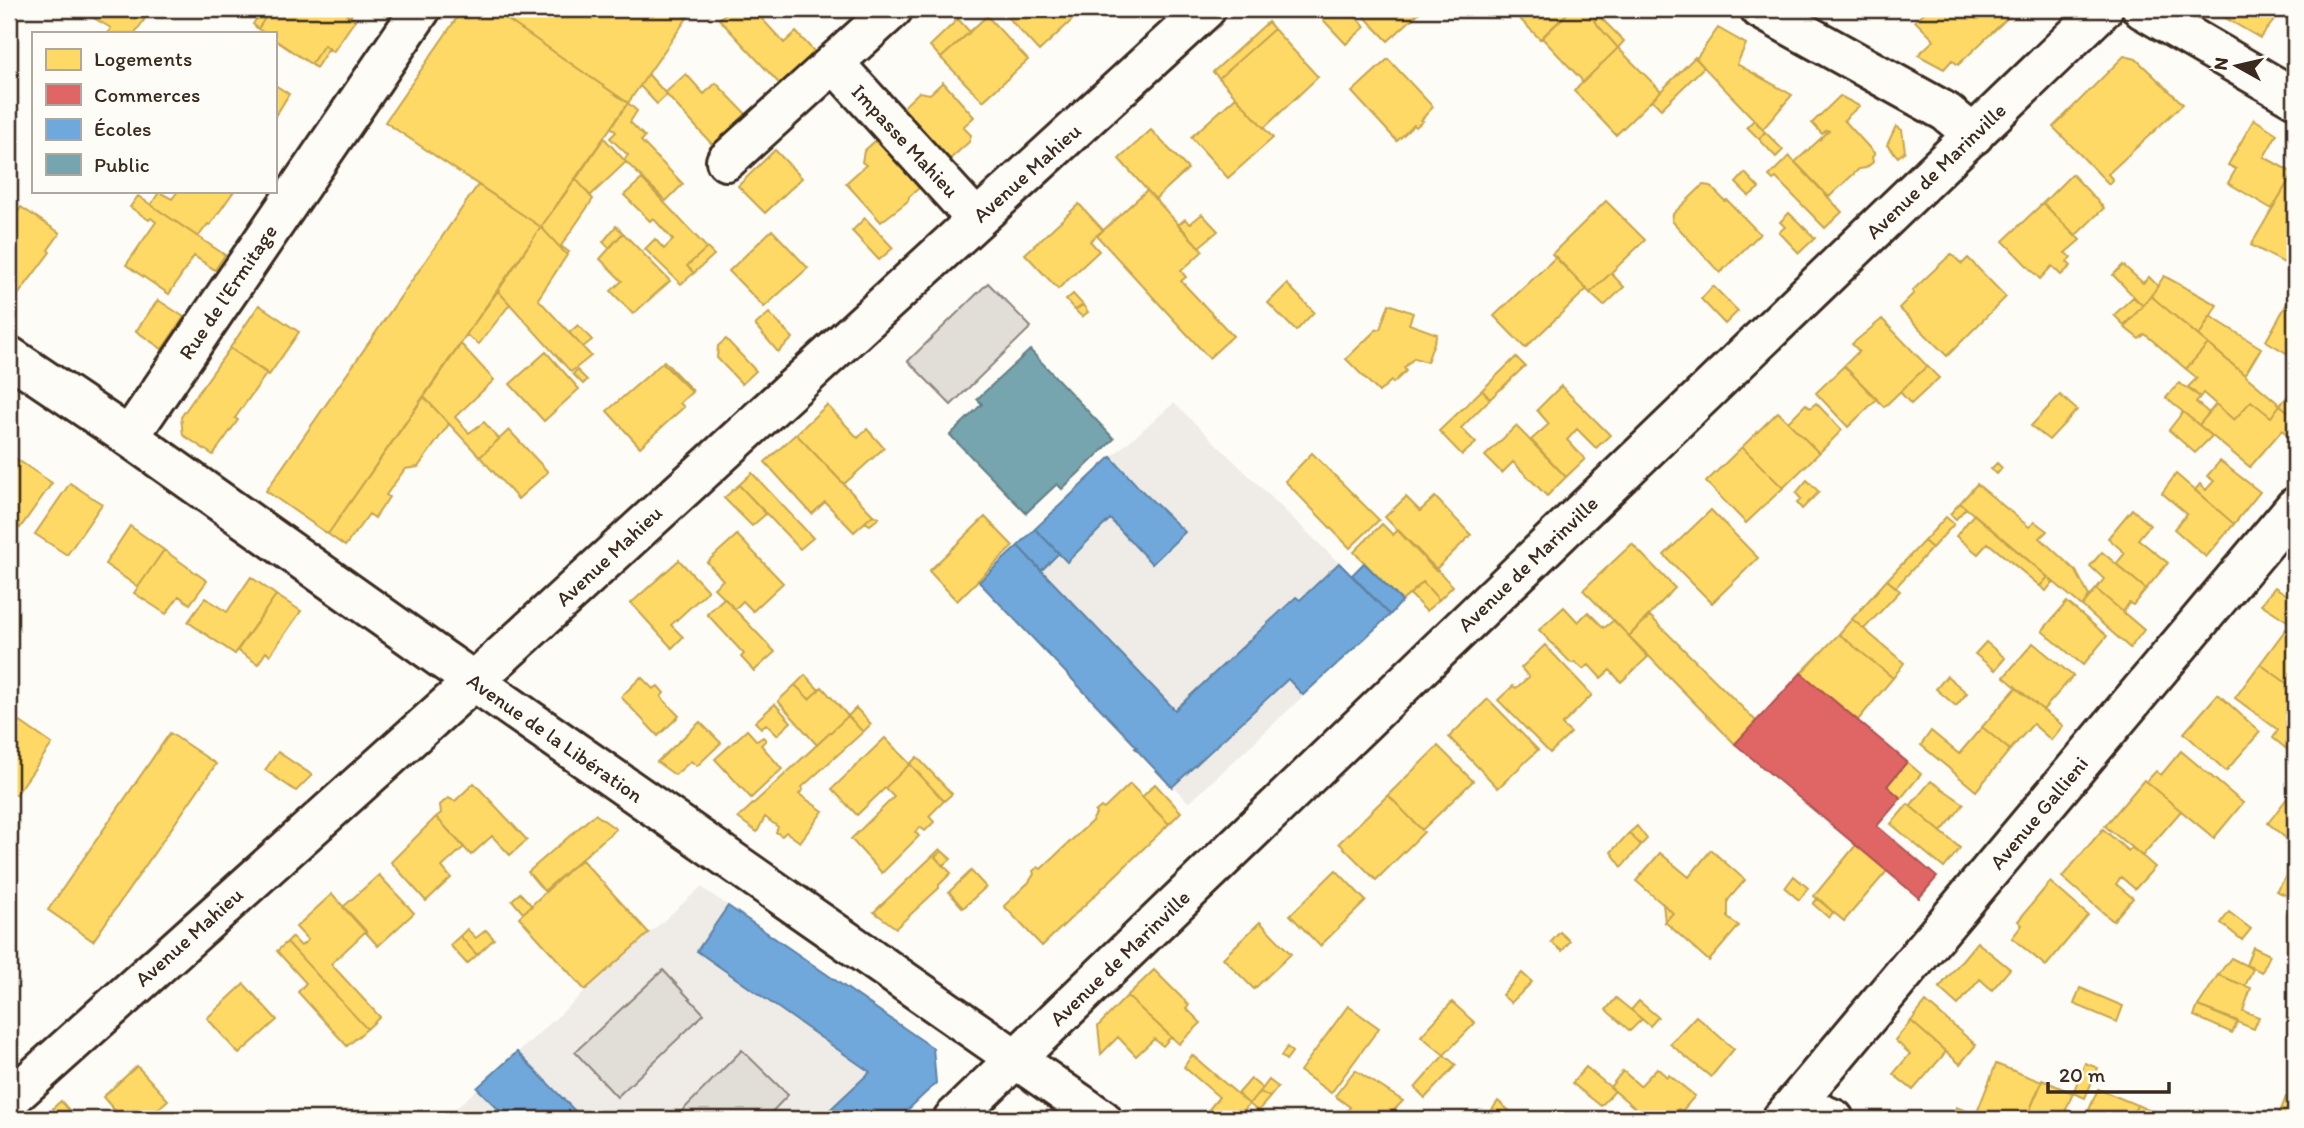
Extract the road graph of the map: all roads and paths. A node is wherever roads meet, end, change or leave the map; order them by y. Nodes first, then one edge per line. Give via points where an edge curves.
1 (421, 9) edge
2 (893, 9) edge
3 (1206, 9) edge
4 (1760, 9) edge
5 (2103, 9) edge
6 (2142, 9) edge
7 (834, 63) junction
8 (2295, 98) edge
9 (1974, 135) junction
10 (726, 161) dead end
11 (976, 219) junction
12 (9, 356) edge
13 (129, 437) junction
14 (2295, 507) edge
15 (474, 681) junction
16 (1015, 1060) junction
17 (9, 1100) edge
18 (1789, 1111) edge
19 (953, 1119) edge
20 (1102, 1119) edge
21 (1834, 1119) edge

1 - 13 street, Rue de l'Ermitage
2 - 7 street
3 - 11 street, Avenue Mahieu
4 - 9 street via 1947,113
5 - 9 street, Avenue de Marinville
6 - 8 street
7 - 10 street
7 - 11 street, Impasse Mahieu
9 - 16 street, Avenue de Marinville
11 - 15 street, Avenue Mahieu
12 - 13 street, Avenue de la Libération
13 - 15 street, Avenue de la Libération
14 - 18 street, Avenue Gallieni
15 - 16 street, Avenue de la Libération
15 - 17 street, Avenue Mahieu
16 - 19 street, Avenue de Marinville
16 - 20 street, Avenue de la Libération
18 - 21 street

